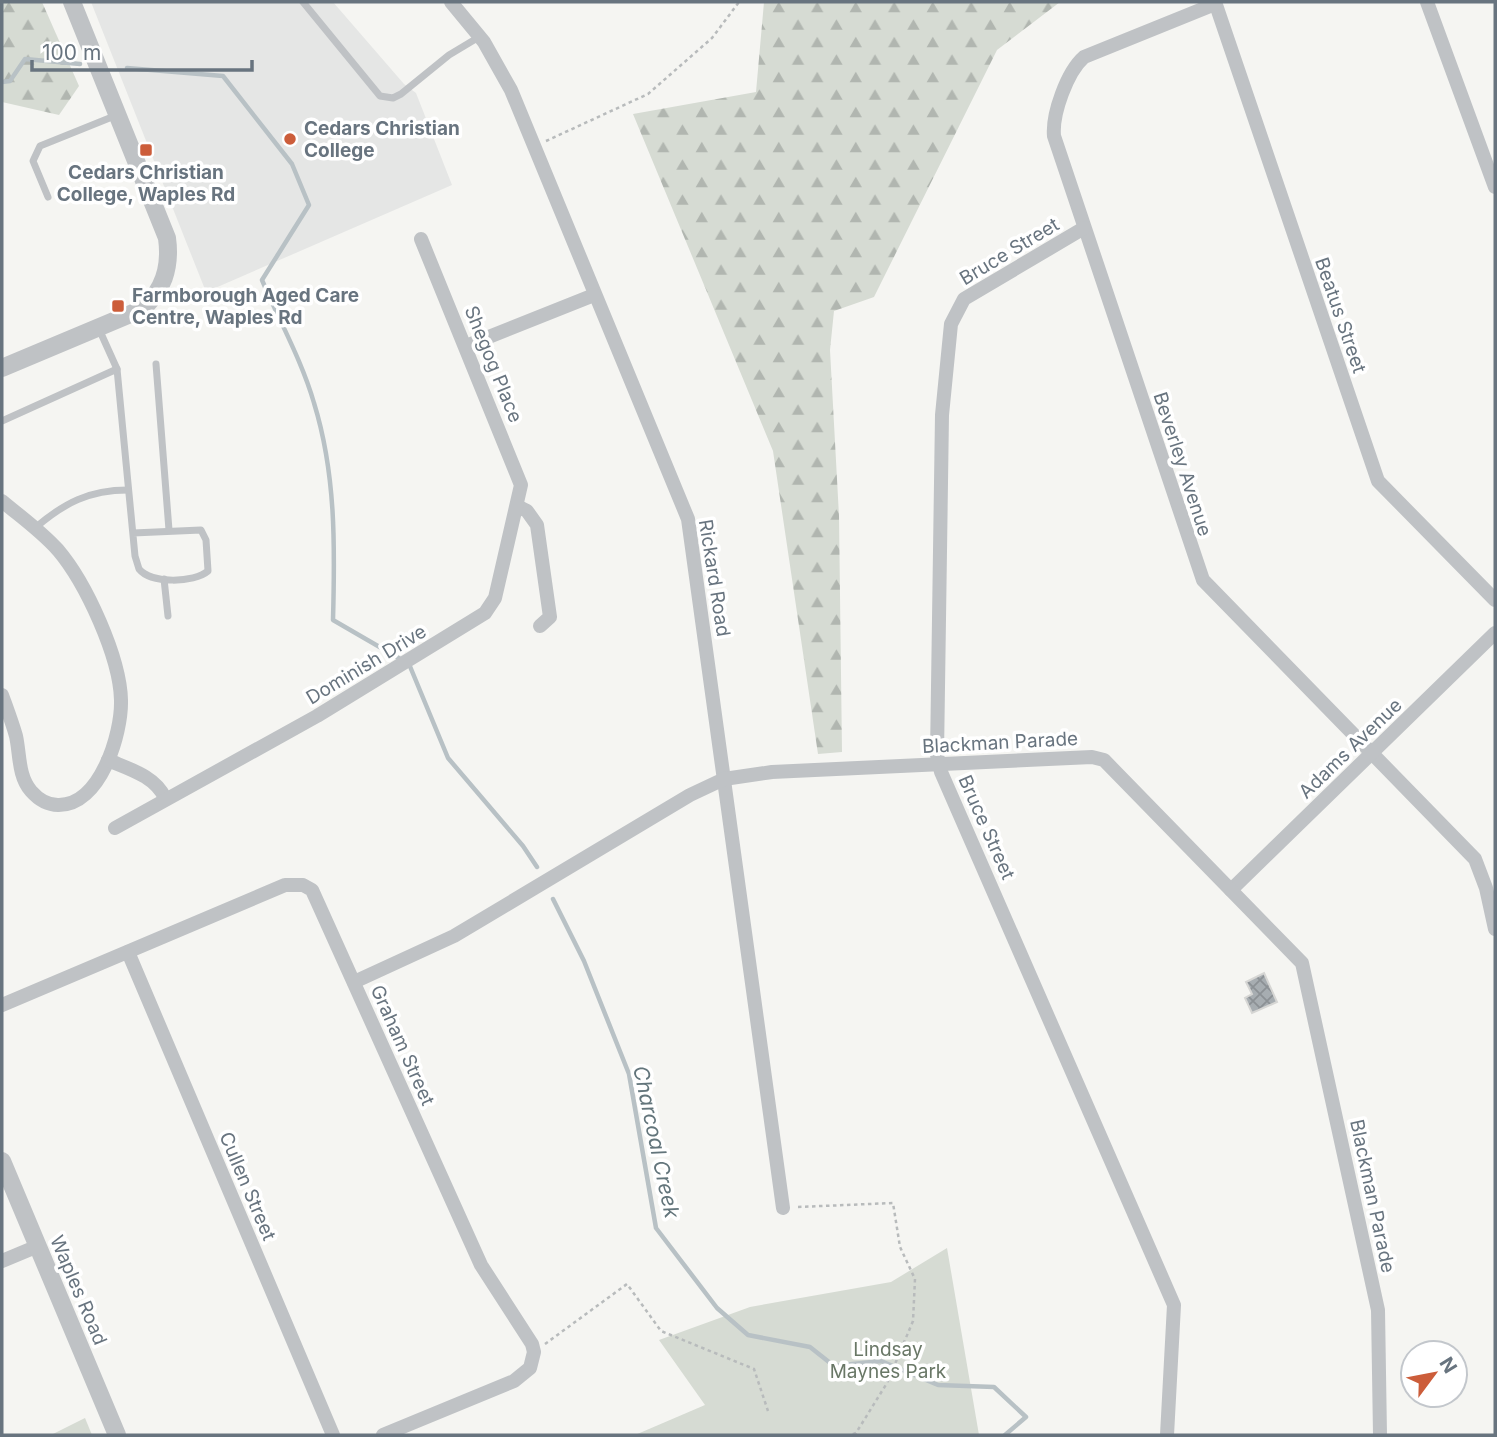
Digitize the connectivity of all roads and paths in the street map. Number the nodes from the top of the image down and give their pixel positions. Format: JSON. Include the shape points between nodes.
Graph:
{"nodes":[{"id":1,"x":72,"y":2,"type":"edge"},
{"id":2,"x":303,"y":2,"type":"edge"},
{"id":3,"x":451,"y":2,"type":"edge"},
{"id":4,"x":738,"y":2,"type":"edge"},
{"id":5,"x":1427,"y":2,"type":"edge"},
{"id":6,"x":1215,"y":3,"type":"edge"},
{"id":7,"x":480,"y":37,"type":"junction"},
{"id":8,"x":118,"y":115,"type":"junction"},
{"id":9,"x":533,"y":146,"type":"junction"},
{"id":10,"x":1495,"y":187,"type":"edge"},
{"id":11,"x":48,"y":197,"type":"dead end"},
{"id":12,"x":1084,"y":228,"type":"junction"},
{"id":13,"x":421,"y":239,"type":"dead end"},
{"id":14,"x":594,"y":295,"type":"junction"},
{"id":15,"x":99,"y":329,"type":"junction"},
{"id":16,"x":466,"y":346,"type":"junction"},
{"id":17,"x":156,"y":364,"type":"dead end"},
{"id":18,"x":2,"y":368,"type":"edge"},
{"id":19,"x":117,"y":369,"type":"junction"},
{"id":20,"x":2,"y":421,"type":"edge"},
{"id":21,"x":128,"y":490,"type":"junction"},
{"id":22,"x":2,"y":501,"type":"edge"},
{"id":23,"x":517,"y":506,"type":"junction"},
{"id":24,"x":35,"y":528,"type":"junction"},
{"id":25,"x":169,"y":530,"type":"junction"},
{"id":26,"x":133,"y":533,"type":"junction"},
{"id":27,"x":164,"y":579,"type":"junction"},
{"id":28,"x":1495,"y":600,"type":"edge"},
{"id":29,"x":169,"y":616,"type":"dead end"},
{"id":30,"x":540,"y":626,"type":"dead end"},
{"id":31,"x":1495,"y":633,"type":"edge"},
{"id":32,"x":2,"y":695,"type":"edge"},
{"id":33,"x":1372,"y":753,"type":"junction"},
{"id":34,"x":108,"y":760,"type":"junction"},
{"id":35,"x":939,"y":765,"type":"junction"},
{"id":36,"x":724,"y":779,"type":"junction"},
{"id":37,"x":165,"y":798,"type":"junction"},
{"id":38,"x":115,"y":828,"type":"dead end"},
{"id":39,"x":1231,"y":890,"type":"junction"},
{"id":40,"x":1495,"y":929,"type":"edge"},
{"id":41,"x":128,"y":952,"type":"junction"},
{"id":42,"x":354,"y":982,"type":"junction"},
{"id":43,"x":2,"y":1005,"type":"edge"},
{"id":44,"x":2,"y":1161,"type":"edge"},
{"id":45,"x":783,"y":1208,"type":"joint"},
{"id":46,"x":38,"y":1246,"type":"junction"},
{"id":47,"x":2,"y":1261,"type":"edge"},
{"id":48,"x":534,"y":1352,"type":"junction"},
{"id":49,"x":768,"y":1411,"type":"dead end"},
{"id":50,"x":117,"y":1435,"type":"edge"},
{"id":51,"x":333,"y":1435,"type":"edge"},
{"id":52,"x":383,"y":1435,"type":"edge"},
{"id":53,"x":850,"y":1435,"type":"edge"},
{"id":54,"x":1167,"y":1435,"type":"edge"},
{"id":55,"x":1380,"y":1435,"type":"edge"}],
"edges":[{"from":1,"to":8,"type":"street"},
{"from":2,"to":7,"type":"lane","via":[[386,98],[401,94],[449,55]]},
{"from":3,"to":7,"type":"street","name":"Rickard Road"},
{"from":4,"to":9,"type":"path","via":[[712,38],[648,94]]},
{"from":5,"to":10,"type":"street"},
{"from":6,"to":12,"type":"street","name":"Beverley Avenue","via":[[1076,64],[1053,123]]},
{"from":6,"to":28,"type":"street","name":"Beatus Street","via":[[1378,481]]},
{"from":7,"to":9,"type":"street","name":"Rickard Road","via":[[511,90]]},
{"from":8,"to":11,"type":"lane","via":[[40,146],[33,161]]},
{"from":8,"to":15,"type":"street","via":[[167,238],[169,262],[162,284],[148,304]]},
{"from":9,"to":14,"type":"street","name":"Rickard Road"},
{"from":12,"to":33,"type":"street","name":"Beverley Avenue","via":[[1203,580]]},
{"from":12,"to":35,"type":"street","name":"Bruce Street","via":[[964,299],[951,324],[942,415]]},
{"from":13,"to":16,"type":"street","name":"Shegog Place"},
{"from":14,"to":16,"type":"street"},
{"from":14,"to":36,"type":"street","name":"Rickard Road","via":[[688,519]]},
{"from":15,"to":18,"type":"street"},
{"from":15,"to":19,"type":"lane"},
{"from":16,"to":23,"type":"street","name":"Shegog Place","via":[[521,485]]},
{"from":17,"to":25,"type":"lane"},
{"from":19,"to":20,"type":"lane"},
{"from":19,"to":21,"type":"lane"},
{"from":21,"to":24,"type":"lane","via":[[89,493]]},
{"from":21,"to":26,"type":"lane"},
{"from":22,"to":24,"type":"street"},
{"from":23,"to":30,"type":"street","via":[[537,524],[550,617]]},
{"from":23,"to":37,"type":"street","name":"Dominish Drive","via":[[491,606],[317,716]]},
{"from":24,"to":34,"type":"street","via":[[60,552],[77,578],[115,664],[121,702]]},
{"from":25,"to":26,"type":"lane"},
{"from":25,"to":27,"type":"lane","via":[[204,532],[208,568],[199,576]]},
{"from":26,"to":27,"type":"lane","via":[[139,569],[149,578]]},
{"from":27,"to":29,"type":"lane"},
{"from":31,"to":33,"type":"street","name":"Adams Avenue"},
{"from":32,"to":34,"type":"street","via":[[22,772],[39,799],[57,806],[76,801],[96,782]]},
{"from":33,"to":39,"type":"street","name":"Adams Avenue"},
{"from":33,"to":40,"type":"street","name":"Beverley Avenue","via":[[1475,859]]},
{"from":34,"to":37,"type":"street","via":[[143,775]]},
{"from":35,"to":36,"type":"street","name":"Blackman Parade","via":[[755,773]]},
{"from":35,"to":39,"type":"street","name":"Blackman Parade","via":[[1104,760]]},
{"from":35,"to":54,"type":"street","name":"Bruce Street","via":[[1174,1305]]},
{"from":36,"to":42,"type":"street","name":"Blackman Parade","via":[[454,936]]},
{"from":36,"to":45,"type":"street","name":"Rickard Road"},
{"from":37,"to":38,"type":"street","name":"Dominish Drive"},
{"from":39,"to":55,"type":"street","name":"Blackman Parade","via":[[1294,951],[1310,986],[1378,1310]]},
{"from":41,"to":42,"type":"street","name":"Graham Street","via":[[294,883],[312,890]]},
{"from":41,"to":43,"type":"street","name":"Graham Street"},
{"from":41,"to":51,"type":"street","name":"Cullen Street"},
{"from":42,"to":48,"type":"street","name":"Graham Street","via":[[481,1265]]},
{"from":44,"to":46,"type":"street","name":"Waples Road"},
{"from":45,"to":53,"type":"path","via":[[893,1203],[900,1247],[915,1279],[913,1321],[887,1383],[856,1433]]},
{"from":46,"to":47,"type":"street"},
{"from":46,"to":50,"type":"street","name":"Waples Road"},
{"from":48,"to":49,"type":"path","via":[[626,1284],[661,1331],[754,1369]]},
{"from":48,"to":52,"type":"street","via":[[530,1368],[514,1381]]}]}
